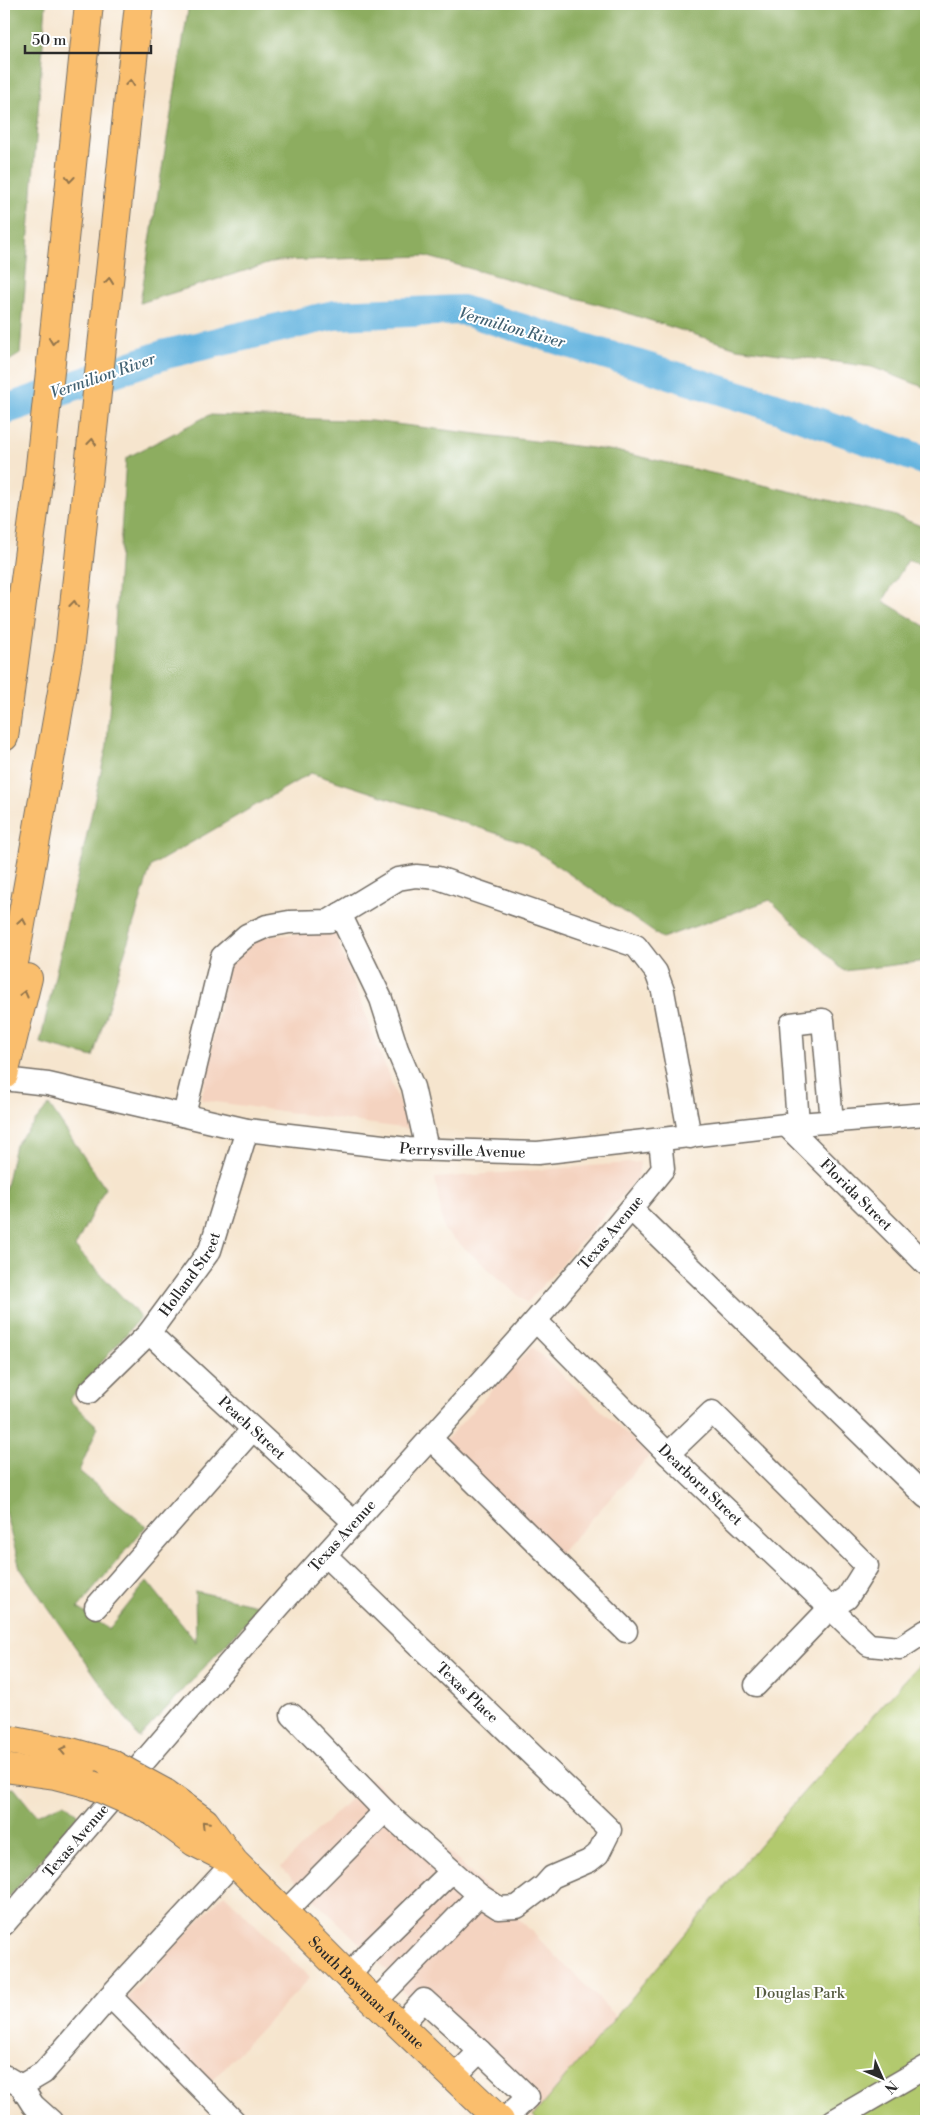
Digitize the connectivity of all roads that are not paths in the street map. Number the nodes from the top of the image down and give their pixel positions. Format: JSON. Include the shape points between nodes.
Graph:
{"nodes":[{"id":1,"x":89,"y":4,"type":"edge"},
{"id":2,"x":139,"y":4,"type":"edge"},
{"id":3,"x":39,"y":475,"type":"junction"},
{"id":4,"x":4,"y":625,"type":"edge"},
{"id":5,"x":69,"y":652,"type":"junction"},
{"id":6,"x":4,"y":737,"type":"edge"},
{"id":7,"x":340,"y":914,"type":"junction"},
{"id":8,"x":4,"y":1003,"type":"edge"},
{"id":9,"x":4,"y":1077,"type":"edge"},
{"id":10,"x":926,"y":1114,"type":"edge"},
{"id":11,"x":184,"y":1115,"type":"junction"},
{"id":12,"x":832,"y":1122,"type":"junction"},
{"id":13,"x":792,"y":1125,"type":"junction"},
{"id":14,"x":247,"y":1130,"type":"junction"},
{"id":15,"x":690,"y":1137,"type":"junction"},
{"id":16,"x":660,"y":1140,"type":"junction"},
{"id":17,"x":427,"y":1149,"type":"junction"},
{"id":18,"x":631,"y":1209,"type":"junction"},
{"id":19,"x":926,"y":1264,"type":"edge"},
{"id":20,"x":536,"y":1321,"type":"junction"},
{"id":21,"x":150,"y":1333,"type":"junction"},
{"id":22,"x":89,"y":1392,"type":"dead end"},
{"id":23,"x":253,"y":1429,"type":"junction"},
{"id":24,"x":430,"y":1438,"type":"junction"},
{"id":25,"x":668,"y":1454,"type":"junction"},
{"id":26,"x":926,"y":1497,"type":"edge"},
{"id":27,"x":355,"y":1523,"type":"junction"},
{"id":28,"x":325,"y":1555,"type":"junction"},
{"id":29,"x":96,"y":1607,"type":"dead end"},
{"id":30,"x":829,"y":1609,"type":"junction"},
{"id":31,"x":626,"y":1631,"type":"dead end"},
{"id":32,"x":926,"y":1631,"type":"edge"},
{"id":33,"x":756,"y":1685,"type":"dead end"},
{"id":34,"x":292,"y":1715,"type":"dead end"},
{"id":35,"x":4,"y":1739,"type":"edge"},
{"id":36,"x":4,"y":1768,"type":"edge"},
{"id":37,"x":158,"y":1802,"type":"junction"},
{"id":38,"x":385,"y":1811,"type":"junction"},
{"id":39,"x":234,"y":1862,"type":"junction"},
{"id":40,"x":452,"y":1871,"type":"junction"},
{"id":41,"x":479,"y":1895,"type":"junction"},
{"id":42,"x":284,"y":1913,"type":"junction"},
{"id":43,"x":4,"y":1924,"type":"edge"},
{"id":44,"x":349,"y":1977,"type":"junction"},
{"id":45,"x":110,"y":1996,"type":"junction"},
{"id":46,"x":375,"y":2002,"type":"junction"},
{"id":47,"x":400,"y":2026,"type":"junction"},
{"id":48,"x":480,"y":2051,"type":"junction"},
{"id":49,"x":926,"y":2067,"type":"edge"},
{"id":50,"x":454,"y":2077,"type":"junction"},
{"id":51,"x":12,"y":2081,"type":"edge"},
{"id":52,"x":51,"y":2121,"type":"edge"},
{"id":53,"x":234,"y":2121,"type":"edge"},
{"id":54,"x":502,"y":2121,"type":"edge"},
{"id":55,"x":833,"y":2121,"type":"edge"}],
"edges":[{"from":1,"to":3,"type":"main road","one_way":true},
{"from":5,"to":2,"type":"main road","one_way":true},
{"from":3,"to":4,"type":"main road"},
{"from":3,"to":6,"type":"main road"},
{"from":8,"to":5,"type":"main road","one_way":true,"via":[[15,958]]},
{"from":9,"to":5,"type":"main road","one_way":true,"via":[[32,965],[49,875],[70,718]]},
{"from":7,"to":11,"type":"street","via":[[329,921],[267,926],[246,934],[222,958]]},
{"from":7,"to":15,"type":"street","via":[[398,879],[416,876],[438,878],[636,946],[656,972],[663,991]]},
{"from":7,"to":17,"type":"street","via":[[381,999],[413,1087]]},
{"from":9,"to":11,"type":"street","name":"Perrysville Avenue"},
{"from":10,"to":12,"type":"street","name":"Perrysville Avenue"},
{"from":11,"to":14,"type":"street","name":"Perrysville Avenue"},
{"from":12,"to":13,"type":"street","name":"Perrysville Avenue"},
{"from":12,"to":13,"type":"street","via":[[823,1020],[791,1024]]},
{"from":13,"to":15,"type":"street","name":"Perrysville Avenue"},
{"from":13,"to":19,"type":"street","name":"Florida Street"},
{"from":14,"to":17,"type":"street","name":"Perrysville Avenue"},
{"from":14,"to":21,"type":"street","name":"Holland Street","via":[[210,1250]]},
{"from":15,"to":16,"type":"street","name":"Perrysville Avenue"},
{"from":16,"to":17,"type":"street","name":"Perrysville Avenue","via":[[538,1153]]},
{"from":16,"to":18,"type":"street","name":"Texas Avenue","via":[[663,1169]]},
{"from":18,"to":20,"type":"street","name":"Texas Avenue"},
{"from":18,"to":26,"type":"street"},
{"from":20,"to":24,"type":"street","name":"Texas Avenue"},
{"from":20,"to":25,"type":"street","name":"Dearborn Street"},
{"from":21,"to":22,"type":"street","name":"Holland Street"},
{"from":21,"to":23,"type":"street","name":"Peach Street"},
{"from":23,"to":27,"type":"street","name":"Peach Street"},
{"from":23,"to":29,"type":"street"},
{"from":24,"to":27,"type":"street","name":"Texas Avenue"},
{"from":24,"to":31,"type":"street"},
{"from":25,"to":30,"type":"street","name":"Dearborn Street"},
{"from":25,"to":30,"type":"street","via":[[712,1412],[867,1566],[847,1598]]},
{"from":27,"to":28,"type":"street","name":"Texas Avenue"},
{"from":28,"to":41,"type":"street","name":"Texas Place","via":[[610,1830],[598,1854],[552,1877],[517,1907],[499,1908]]},
{"from":28,"to":43,"type":"street","name":"Texas Avenue"},
{"from":30,"to":32,"type":"street","name":"Dearborn Street","via":[[869,1645],[900,1648]]},
{"from":30,"to":33,"type":"street"},
{"from":34,"to":38,"type":"street"},
{"from":37,"to":35,"type":"main road","name":"South Bowman Avenue","one_way":true,"bridge":true,"via":[[110,1763]]},
{"from":36,"to":37,"type":"main road","name":"South Bowman Avenue","bridge":true,"via":[[55,1775]]},
{"from":37,"to":39,"type":"main road","name":"South Bowman Avenue","via":[[205,1822]]},
{"from":38,"to":40,"type":"street"},
{"from":38,"to":42,"type":"street"},
{"from":39,"to":42,"type":"main road","name":"South Bowman Avenue"},
{"from":39,"to":45,"type":"street"},
{"from":40,"to":41,"type":"street"},
{"from":40,"to":44,"type":"street","via":[[367,1954]]},
{"from":41,"to":46,"type":"street"},
{"from":42,"to":44,"type":"main road","name":"South Bowman Avenue"},
{"from":44,"to":46,"type":"main road","name":"South Bowman Avenue"},
{"from":45,"to":51,"type":"street","via":[[43,2073]]},
{"from":45,"to":53,"type":"street"},
{"from":46,"to":47,"type":"main road","name":"South Bowman Avenue"},
{"from":47,"to":48,"type":"street","via":[[424,2000]]},
{"from":47,"to":50,"type":"main road","name":"South Bowman Avenue"},
{"from":48,"to":50,"type":"street"},
{"from":48,"to":54,"type":"street","via":[[528,2097]]},
{"from":49,"to":55,"type":"street"},
{"from":50,"to":54,"type":"main road","name":"South Bowman Avenue"},
{"from":51,"to":52,"type":"street"}]}
